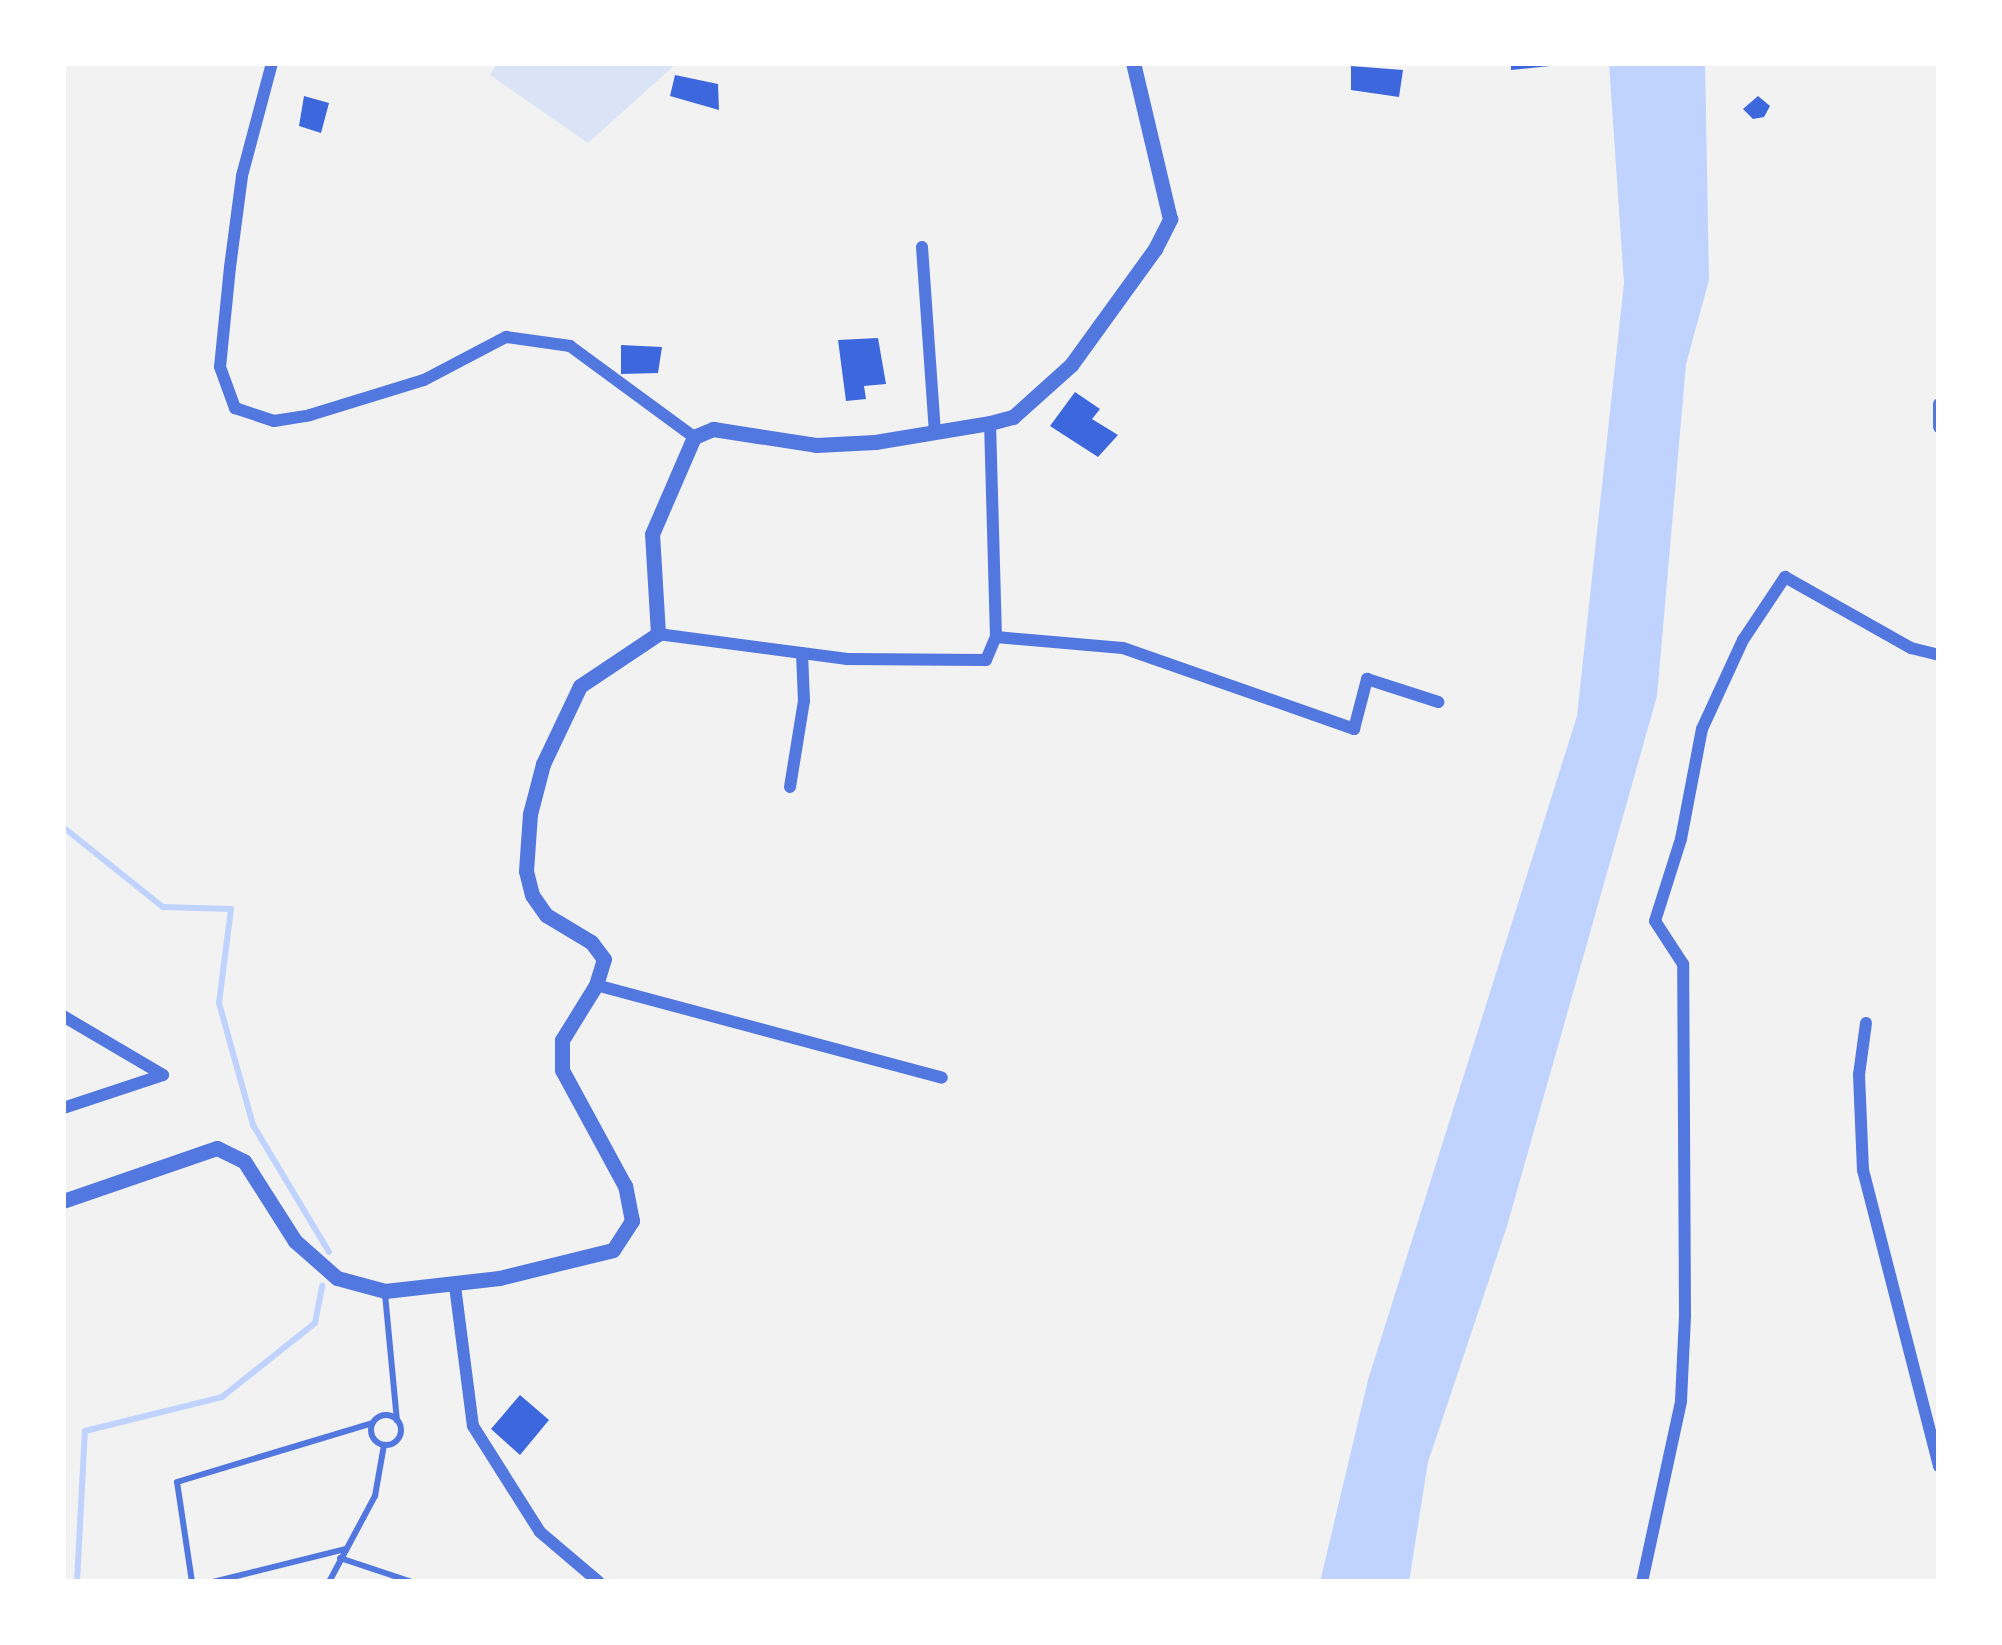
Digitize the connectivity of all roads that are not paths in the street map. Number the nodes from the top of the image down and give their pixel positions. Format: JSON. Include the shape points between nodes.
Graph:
{"nodes":[{"id":1,"x":272,"y":63,"type":"edge"},
{"id":2,"x":1132,"y":63,"type":"edge"},
{"id":3,"x":922,"y":247,"type":"dead end"},
{"id":4,"x":1939,"y":404,"type":"edge"},
{"id":5,"x":990,"y":423,"type":"junction"},
{"id":6,"x":1939,"y":427,"type":"edge"},
{"id":7,"x":935,"y":432,"type":"junction"},
{"id":8,"x":694,"y":437,"type":"junction"},
{"id":9,"x":658,"y":634,"type":"junction"},
{"id":10,"x":996,"y":637,"type":"junction"},
{"id":11,"x":802,"y":653,"type":"junction"},
{"id":12,"x":1939,"y":656,"type":"edge"},
{"id":13,"x":1438,"y":702,"type":"dead end"},
{"id":14,"x":790,"y":787,"type":"dead end"},
{"id":15,"x":596,"y":986,"type":"junction"},
{"id":16,"x":63,"y":1016,"type":"edge"},
{"id":17,"x":1866,"y":1023,"type":"dead end"},
{"id":18,"x":942,"y":1078,"type":"dead end"},
{"id":19,"x":63,"y":1108,"type":"edge"},
{"id":20,"x":63,"y":1201,"type":"edge"},
{"id":21,"x":455,"y":1286,"type":"junction"},
{"id":22,"x":385,"y":1291,"type":"junction"},
{"id":23,"x":397,"y":1420,"type":"junction"},
{"id":24,"x":372,"y":1423,"type":"junction"},
{"id":25,"x":384,"y":1445,"type":"junction"},
{"id":26,"x":1939,"y":1466,"type":"edge"},
{"id":27,"x":345,"y":1549,"type":"junction"},
{"id":28,"x":340,"y":1558,"type":"junction"},
{"id":29,"x":193,"y":1582,"type":"edge"},
{"id":30,"x":213,"y":1582,"type":"edge"},
{"id":31,"x":329,"y":1582,"type":"edge"},
{"id":32,"x":412,"y":1582,"type":"edge"},
{"id":33,"x":599,"y":1582,"type":"edge"},
{"id":34,"x":1642,"y":1582,"type":"edge"}],
"edges":[{"from":1,"to":8,"type":"street","via":[[242,176],[230,267],[220,367],[235,408],[274,421],[310,415],[424,380],[506,337],[570,346]]},
{"from":2,"to":5,"type":"street","via":[[1170,219],[1071,364],[1013,417]]},
{"from":3,"to":7,"type":"street"},
{"from":4,"to":6,"type":"street"},
{"from":5,"to":7,"type":"street"},
{"from":5,"to":10,"type":"street"},
{"from":7,"to":8,"type":"street","via":[[816,445],[713,429]]},
{"from":8,"to":9,"type":"street","via":[[652,534]]},
{"from":9,"to":11,"type":"street"},
{"from":9,"to":15,"type":"street","via":[[580,686],[543,764],[530,814],[532,895],[604,959]]},
{"from":10,"to":11,"type":"street","via":[[986,660]]},
{"from":10,"to":13,"type":"street","via":[[1123,648],[1354,729],[1367,679]]},
{"from":11,"to":14,"type":"street"},
{"from":12,"to":34,"type":"street","via":[[1785,577],[1743,640],[1702,729],[1655,921],[1683,964],[1685,1316],[1681,1401]]},
{"from":15,"to":18,"type":"street"},
{"from":15,"to":21,"type":"street","via":[[562,1040],[562,1070],[625,1186],[632,1221],[613,1250]]},
{"from":16,"to":19,"type":"street","via":[[164,1075]]},
{"from":17,"to":26,"type":"street","via":[[1863,1170]]},
{"from":20,"to":22,"type":"street","via":[[217,1148],[244,1161],[295,1241],[337,1278]]},
{"from":21,"to":22,"type":"street"},
{"from":21,"to":33,"type":"street","via":[[473,1426],[540,1532]]},
{"from":22,"to":23,"type":"lane"},
{"from":23,"to":24,"type":"lane","via":[[383,1414]]},
{"from":23,"to":25,"type":"lane","via":[[400,1435]]},
{"from":24,"to":25,"type":"lane","via":[[372,1437]]},
{"from":24,"to":29,"type":"lane","via":[[177,1482]]},
{"from":25,"to":27,"type":"lane","via":[[375,1496]]},
{"from":27,"to":28,"type":"lane"},
{"from":27,"to":30,"type":"lane"},
{"from":28,"to":31,"type":"lane"},
{"from":28,"to":32,"type":"lane"}]}
